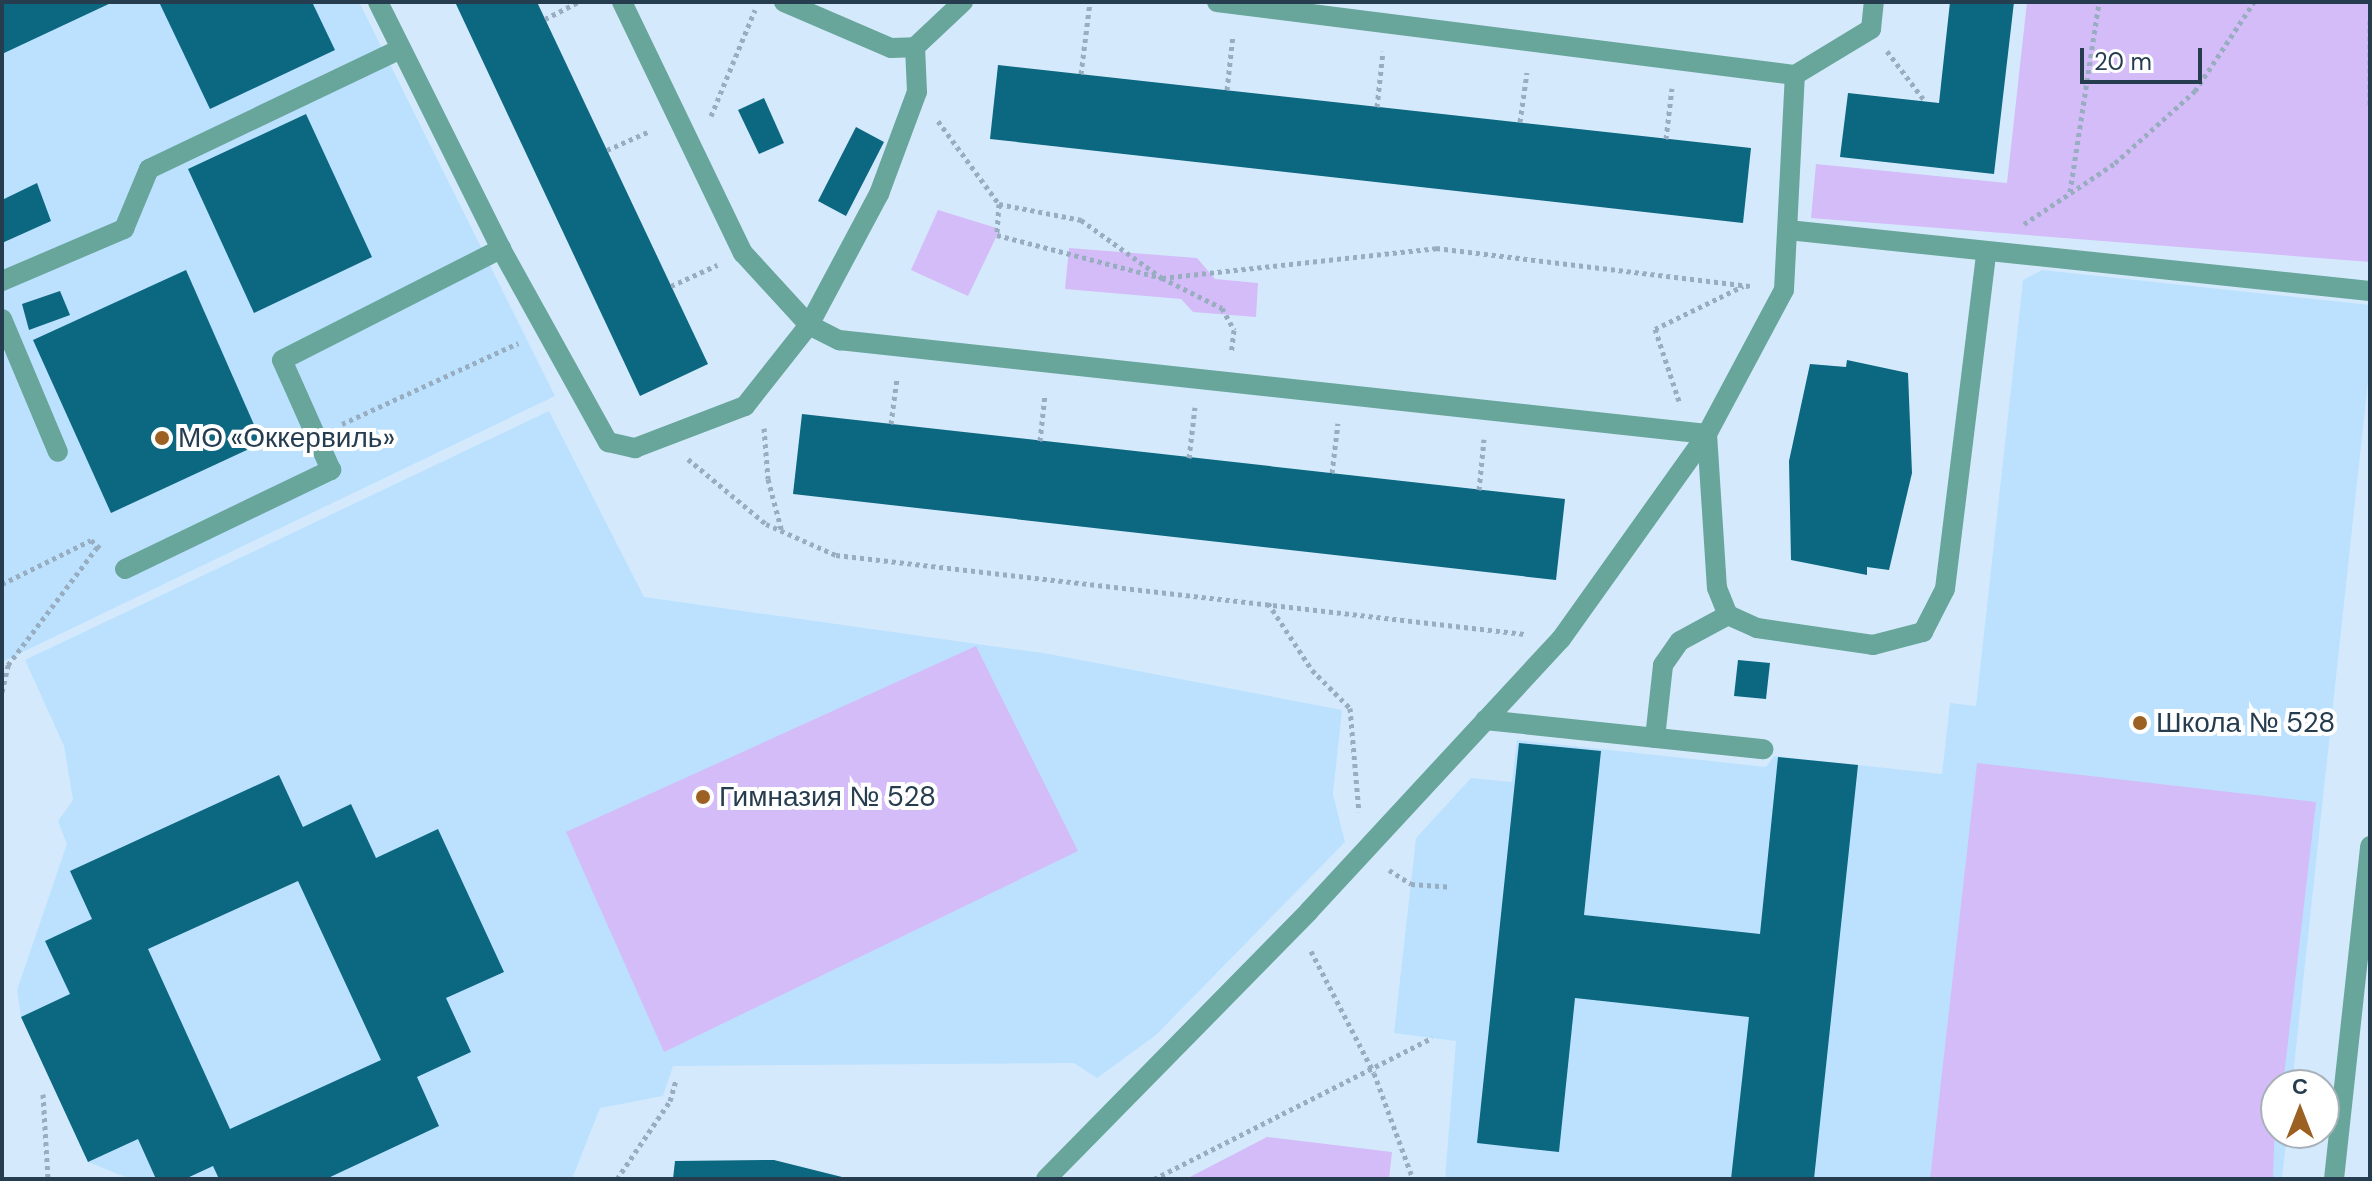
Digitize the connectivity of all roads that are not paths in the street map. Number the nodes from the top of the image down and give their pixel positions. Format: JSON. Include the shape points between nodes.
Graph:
{"nodes":[{"id":1,"x":378,"y":2,"type":"edge"},
{"id":2,"x":622,"y":2,"type":"edge"},
{"id":3,"x":784,"y":2,"type":"edge"},
{"id":4,"x":963,"y":2,"type":"edge"},
{"id":5,"x":1874,"y":2,"type":"edge"},
{"id":6,"x":1227,"y":3,"type":"edge"},
{"id":7,"x":915,"y":47,"type":"junction"},
{"id":8,"x":401,"y":49,"type":"junction"},
{"id":9,"x":1795,"y":75,"type":"junction"},
{"id":10,"x":1788,"y":230,"type":"junction"},
{"id":11,"x":501,"y":249,"type":"junction"},
{"id":12,"x":1986,"y":255,"type":"junction"},
{"id":13,"x":2,"y":281,"type":"edge"},
{"id":14,"x":2370,"y":291,"type":"edge"},
{"id":15,"x":2,"y":319,"type":"edge"},
{"id":16,"x":809,"y":325,"type":"junction"},
{"id":17,"x":1698,"y":433,"type":"junction"},
{"id":18,"x":58,"y":452,"type":"dead end"},
{"id":19,"x":125,"y":569,"type":"road end"},
{"id":20,"x":1728,"y":615,"type":"junction"},
{"id":21,"x":1485,"y":720,"type":"junction"},
{"id":22,"x":1655,"y":738,"type":"junction"},
{"id":23,"x":1763,"y":749,"type":"dead end"},
{"id":24,"x":2370,"y":846,"type":"edge"},
{"id":25,"x":1046,"y":1179,"type":"edge"},
{"id":26,"x":2334,"y":1179,"type":"edge"}],
"edges":[{"from":1,"to":8,"type":"street"},
{"from":2,"to":16,"type":"street","via":[[743,253]]},
{"from":3,"to":7,"type":"street","via":[[865,41]]},
{"from":4,"to":7,"type":"street"},
{"from":5,"to":9,"type":"street","via":[[1871,29]]},
{"from":6,"to":9,"type":"street"},
{"from":7,"to":16,"type":"street","via":[[917,92],[879,194]]},
{"from":8,"to":11,"type":"street"},
{"from":8,"to":13,"type":"street","via":[[149,169],[124,229]]},
{"from":9,"to":10,"type":"street"},
{"from":10,"to":12,"type":"street"},
{"from":10,"to":17,"type":"street","via":[[1784,290]]},
{"from":11,"to":16,"type":"street","via":[[608,442],[635,448],[720,419],[762,388]]},
{"from":11,"to":19,"type":"street","via":[[282,360],[331,470]]},
{"from":12,"to":14,"type":"street"},
{"from":12,"to":20,"type":"street","via":[[1945,589],[1923,632],[1873,645],[1757,628]]},
{"from":15,"to":18,"type":"street"},
{"from":16,"to":17,"type":"street","via":[[839,340]]},
{"from":17,"to":20,"type":"street","via":[[1717,588]]},
{"from":17,"to":21,"type":"street","via":[[1561,639]]},
{"from":20,"to":22,"type":"street","via":[[1680,641],[1663,665]]},
{"from":21,"to":22,"type":"street"},
{"from":21,"to":25,"type":"street","via":[[1309,911]]},
{"from":22,"to":23,"type":"street"},
{"from":24,"to":26,"type":"street"}]}
